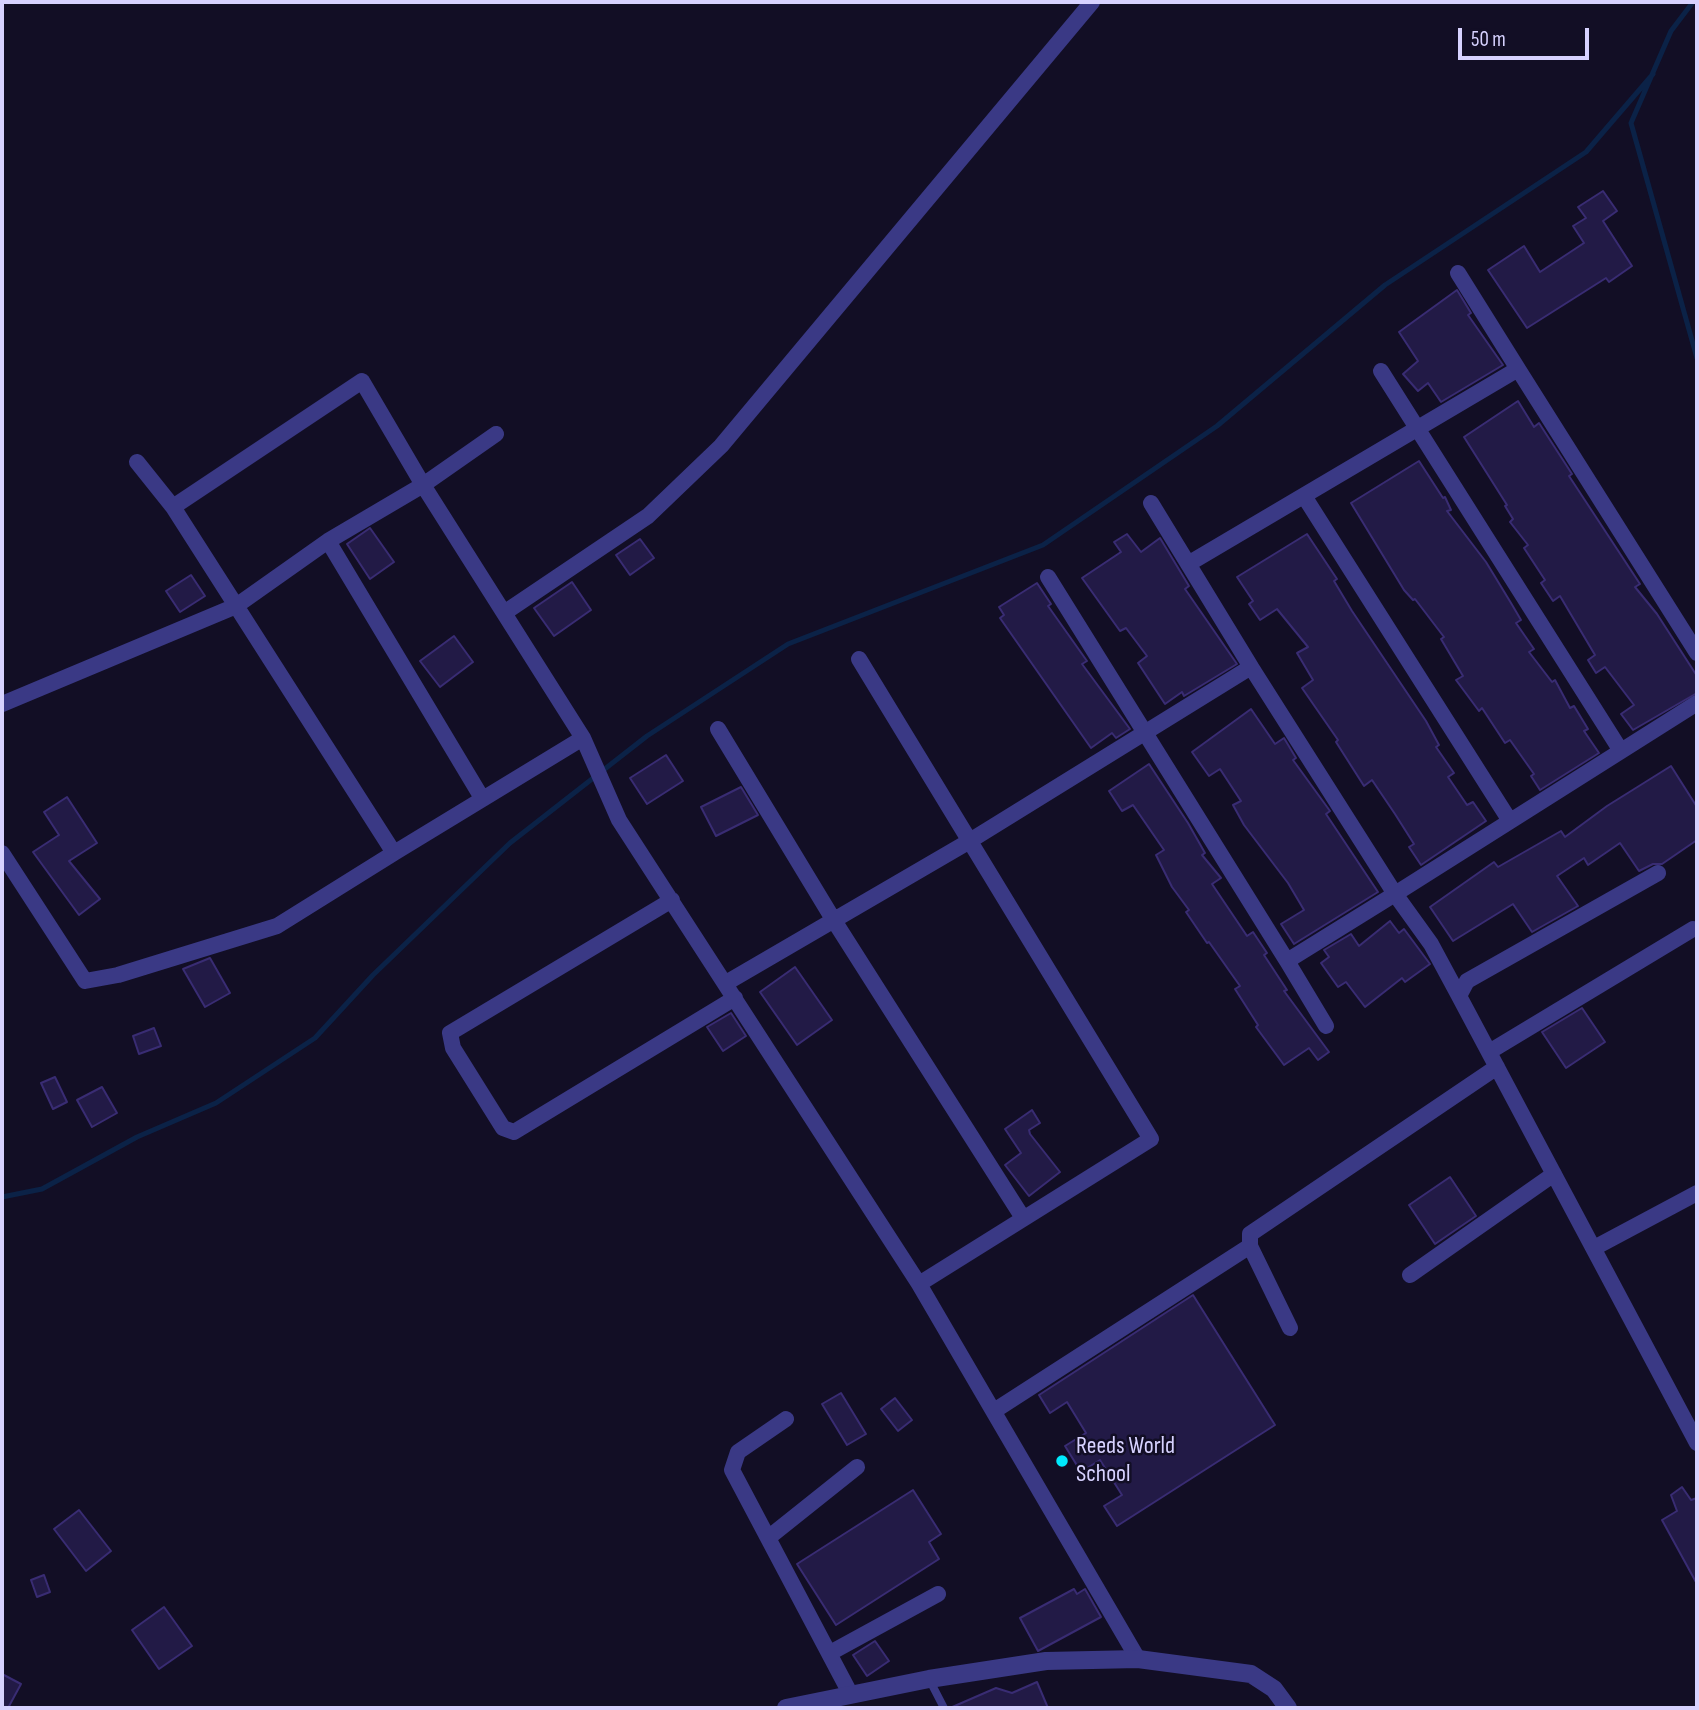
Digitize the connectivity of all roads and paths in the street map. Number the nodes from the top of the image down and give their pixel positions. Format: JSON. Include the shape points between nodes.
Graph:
{"nodes":[{"id":1,"x":1092,"y":2,"type":"edge"},
{"id":2,"x":1458,"y":273,"type":"dead end"},
{"id":3,"x":1518,"y":369,"type":"junction"},
{"id":4,"x":1381,"y":371,"type":"dead end"},
{"id":5,"x":1417,"y":429,"type":"junction"},
{"id":6,"x":496,"y":434,"type":"dead end"},
{"id":7,"x":138,"y":462,"type":"dead end"},
{"id":8,"x":423,"y":485,"type":"junction"},
{"id":9,"x":1304,"y":496,"type":"junction"},
{"id":10,"x":1151,"y":503,"type":"dead end"},
{"id":11,"x":173,"y":507,"type":"junction"},
{"id":12,"x":328,"y":541,"type":"junction"},
{"id":13,"x":1188,"y":564,"type":"junction"},
{"id":14,"x":1048,"y":577,"type":"dead end"},
{"id":15,"x":236,"y":606,"type":"junction"},
{"id":16,"x":504,"y":613,"type":"junction"},
{"id":17,"x":1697,"y":653,"type":"edge"},
{"id":18,"x":859,"y":659,"type":"dead end"},
{"id":19,"x":1251,"y":667,"type":"junction"},
{"id":20,"x":1697,"y":703,"type":"edge"},
{"id":21,"x":2,"y":704,"type":"edge"},
{"id":22,"x":718,"y":729,"type":"dead end"},
{"id":23,"x":1144,"y":731,"type":"junction"},
{"id":24,"x":583,"y":737,"type":"junction"},
{"id":25,"x":1621,"y":751,"type":"junction"},
{"id":26,"x":482,"y":798,"type":"junction"},
{"id":27,"x":1510,"y":821,"type":"junction"},
{"id":28,"x":968,"y":842,"type":"junction"},
{"id":29,"x":2,"y":853,"type":"edge"},
{"id":30,"x":394,"y":853,"type":"junction"},
{"id":31,"x":1658,"y":873,"type":"dead end"},
{"id":32,"x":1395,"y":894,"type":"junction"},
{"id":33,"x":672,"y":900,"type":"junction"},
{"id":34,"x":833,"y":919,"type":"junction"},
{"id":35,"x":1693,"y":929,"type":"dead end"},
{"id":36,"x":1287,"y":961,"type":"junction"},
{"id":37,"x":726,"y":983,"type":"junction"},
{"id":38,"x":1459,"y":996,"type":"junction"},
{"id":39,"x":735,"y":998,"type":"junction"},
{"id":40,"x":1326,"y":1026,"type":"dead end"},
{"id":41,"x":1493,"y":1060,"type":"junction"},
{"id":42,"x":1554,"y":1174,"type":"junction"},
{"id":43,"x":1697,"y":1193,"type":"edge"},
{"id":44,"x":1023,"y":1218,"type":"junction"},
{"id":45,"x":1250,"y":1246,"type":"junction"},
{"id":46,"x":1594,"y":1248,"type":"junction"},
{"id":47,"x":1410,"y":1275,"type":"dead end"},
{"id":48,"x":919,"y":1284,"type":"junction"},
{"id":49,"x":1290,"y":1328,"type":"dead end"},
{"id":50,"x":994,"y":1410,"type":"junction"},
{"id":51,"x":786,"y":1419,"type":"dead end"},
{"id":52,"x":1697,"y":1443,"type":"edge"},
{"id":53,"x":857,"y":1467,"type":"dead end"},
{"id":54,"x":768,"y":1538,"type":"junction"},
{"id":55,"x":938,"y":1594,"type":"dead end"},
{"id":56,"x":830,"y":1653,"type":"junction"},
{"id":57,"x":1138,"y":1659,"type":"junction"},
{"id":58,"x":929,"y":1679,"type":"junction"},
{"id":59,"x":851,"y":1695,"type":"junction"},
{"id":60,"x":786,"y":1708,"type":"edge"},
{"id":61,"x":944,"y":1708,"type":"edge"},
{"id":62,"x":1288,"y":1708,"type":"edge"}],
"edges":[{"from":1,"to":16,"type":"street","via":[[720,446],[648,516]]},
{"from":2,"to":3,"type":"street"},
{"from":3,"to":5,"type":"street"},
{"from":3,"to":17,"type":"street"},
{"from":4,"to":5,"type":"street"},
{"from":5,"to":9,"type":"street"},
{"from":5,"to":25,"type":"street"},
{"from":6,"to":8,"type":"street"},
{"from":7,"to":11,"type":"street"},
{"from":8,"to":11,"type":"street","via":[[362,381]]},
{"from":8,"to":12,"type":"street"},
{"from":8,"to":16,"type":"street"},
{"from":9,"to":13,"type":"street"},
{"from":9,"to":27,"type":"street"},
{"from":10,"to":13,"type":"street"},
{"from":11,"to":15,"type":"street"},
{"from":12,"to":15,"type":"street"},
{"from":12,"to":26,"type":"street"},
{"from":13,"to":19,"type":"street"},
{"from":14,"to":23,"type":"street"},
{"from":15,"to":21,"type":"street"},
{"from":15,"to":30,"type":"street"},
{"from":16,"to":24,"type":"street"},
{"from":18,"to":28,"type":"street"},
{"from":19,"to":23,"type":"street"},
{"from":19,"to":32,"type":"street"},
{"from":20,"to":25,"type":"street"},
{"from":22,"to":34,"type":"street"},
{"from":23,"to":28,"type":"street"},
{"from":23,"to":36,"type":"street"},
{"from":24,"to":26,"type":"street"},
{"from":24,"to":33,"type":"street","via":[[620,820]]},
{"from":25,"to":27,"type":"street"},
{"from":26,"to":30,"type":"street"},
{"from":27,"to":32,"type":"street"},
{"from":28,"to":34,"type":"street"},
{"from":28,"to":44,"type":"street","via":[[1151,1139]]},
{"from":29,"to":30,"type":"street","via":[[85,981],[276,926]]},
{"from":31,"to":38,"type":"street","via":[[1467,981]]},
{"from":32,"to":36,"type":"street"},
{"from":32,"to":38,"type":"street","via":[[1432,944]]},
{"from":33,"to":37,"type":"street"},
{"from":33,"to":39,"type":"street","via":[[450,1033],[453,1048],[503,1128],[514,1132]]},
{"from":34,"to":37,"type":"street"},
{"from":34,"to":44,"type":"street"},
{"from":35,"to":41,"type":"street"},
{"from":36,"to":40,"type":"street"},
{"from":37,"to":39,"type":"street"},
{"from":38,"to":41,"type":"street"},
{"from":39,"to":48,"type":"street"},
{"from":41,"to":42,"type":"street"},
{"from":41,"to":45,"type":"street","via":[[1259,1226],[1250,1234]]},
{"from":42,"to":46,"type":"street"},
{"from":42,"to":47,"type":"street"},
{"from":43,"to":46,"type":"street"},
{"from":44,"to":48,"type":"street"},
{"from":45,"to":49,"type":"street"},
{"from":45,"to":50,"type":"street"},
{"from":46,"to":52,"type":"street"},
{"from":48,"to":50,"type":"street"},
{"from":50,"to":57,"type":"street"},
{"from":51,"to":54,"type":"street","via":[[738,1452],[733,1462],[732,1470]]},
{"from":53,"to":54,"type":"street"},
{"from":54,"to":56,"type":"street"},
{"from":55,"to":56,"type":"street"},
{"from":56,"to":59,"type":"street"},
{"from":57,"to":58,"type":"street","via":[[1046,1661]]},
{"from":57,"to":62,"type":"street","via":[[1251,1674],[1274,1689]]},
{"from":58,"to":59,"type":"street"},
{"from":58,"to":61,"type":"lane"},
{"from":59,"to":60,"type":"street"}]}
